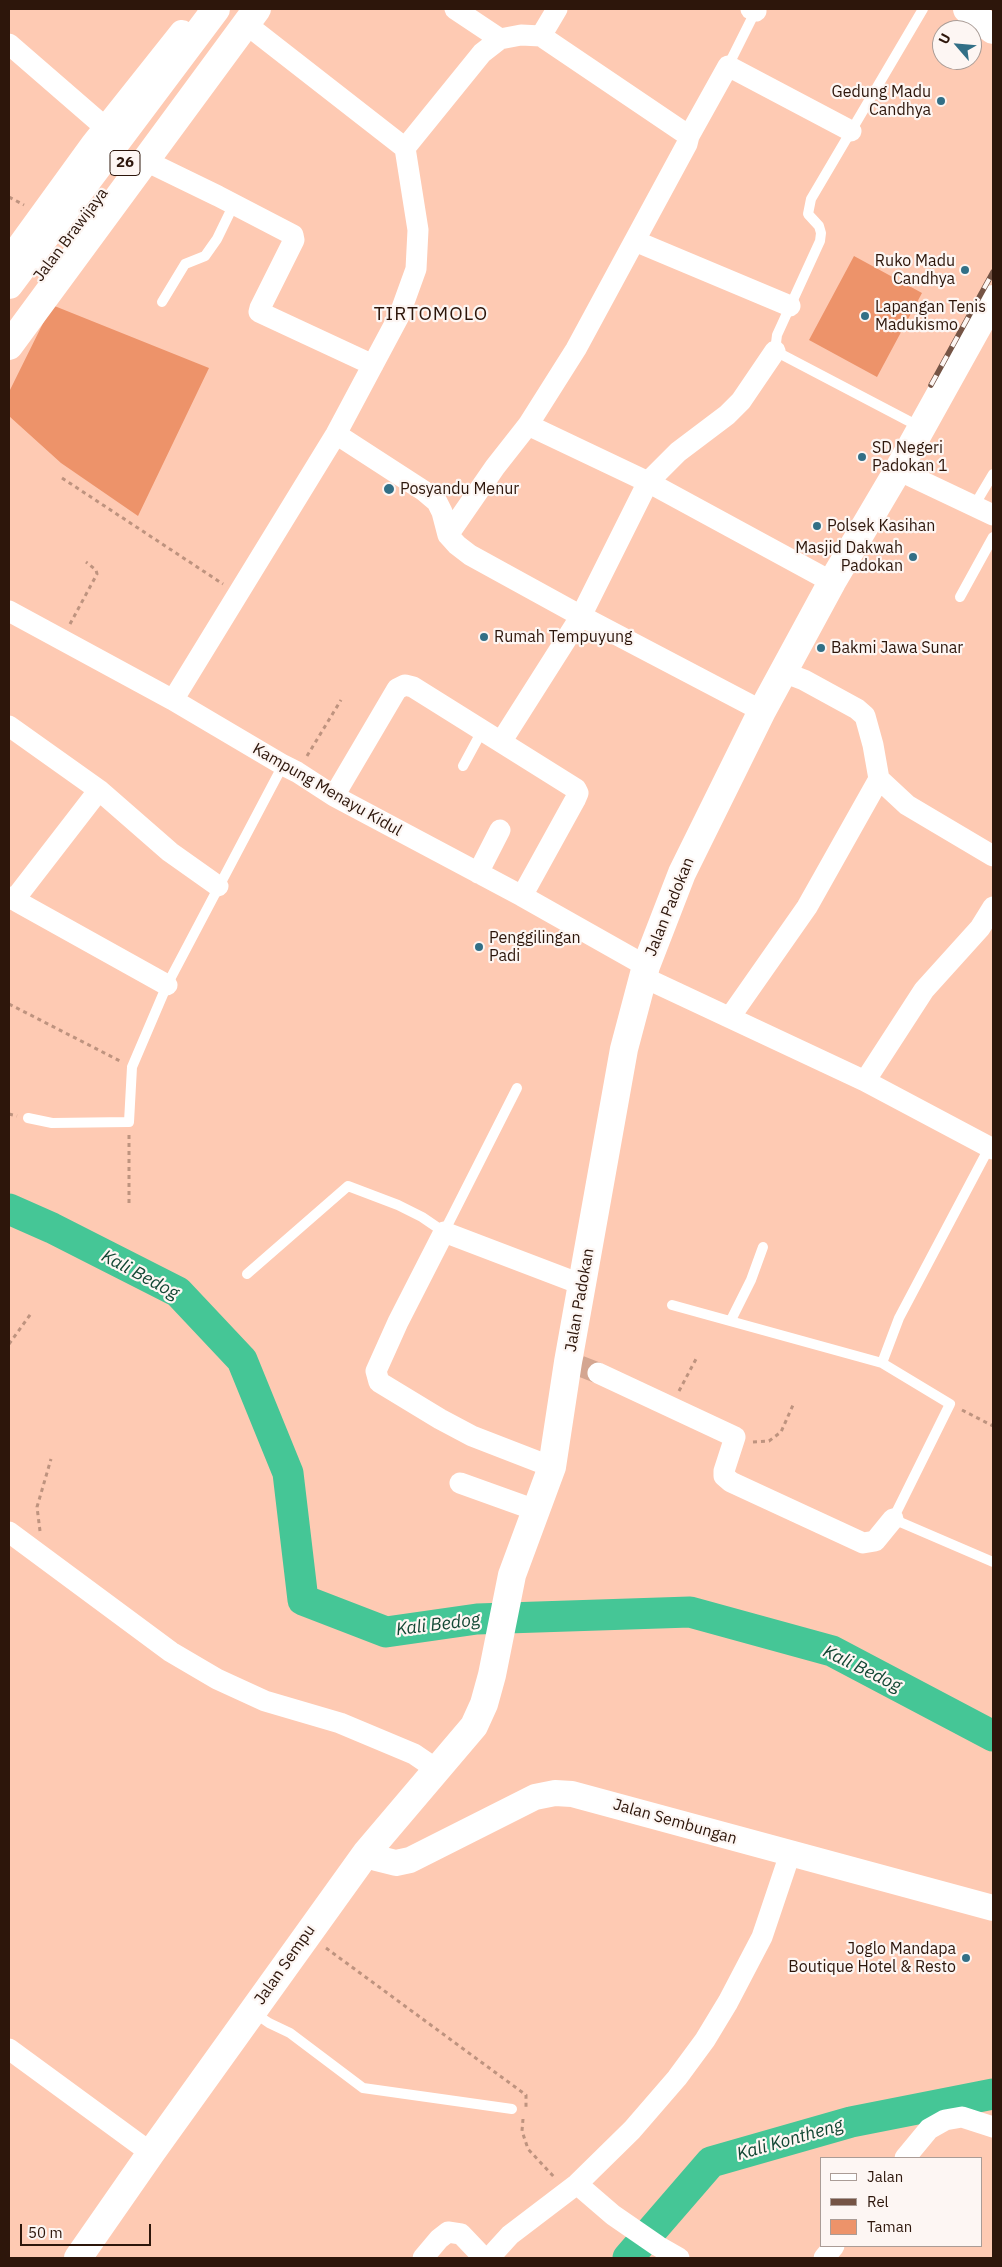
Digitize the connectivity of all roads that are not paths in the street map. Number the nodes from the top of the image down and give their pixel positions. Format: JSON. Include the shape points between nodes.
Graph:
{"nodes":[{"id":1,"x":200,"y":9,"type":"edge"},
{"id":2,"x":216,"y":9,"type":"edge"},
{"id":3,"x":455,"y":9,"type":"edge"},
{"id":4,"x":557,"y":9,"type":"edge"},
{"id":5,"x":924,"y":9,"type":"edge"},
{"id":6,"x":967,"y":9,"type":"edge"},
{"id":7,"x":755,"y":10,"type":"edge"},
{"id":8,"x":248,"y":14,"type":"edge"},
{"id":9,"x":993,"y":30,"type":"edge"},
{"id":10,"x":541,"y":36,"type":"junction"},
{"id":11,"x":500,"y":39,"type":"junction"},
{"id":12,"x":9,"y":44,"type":"edge"},
{"id":13,"x":728,"y":66,"type":"junction"},
{"id":14,"x":107,"y":129,"type":"junction"},
{"id":15,"x":851,"y":131,"type":"junction"},
{"id":16,"x":689,"y":136,"type":"junction"},
{"id":17,"x":405,"y":148,"type":"junction"},
{"id":18,"x":146,"y":161,"type":"junction"},
{"id":19,"x":234,"y":204,"type":"junction"},
{"id":20,"x":635,"y":242,"type":"junction"},
{"id":21,"x":9,"y":262,"type":"edge"},
{"id":22,"x":9,"y":286,"type":"edge"},
{"id":23,"x":993,"y":299,"type":"edge"},
{"id":24,"x":162,"y":302,"type":"dead end"},
{"id":25,"x":790,"y":306,"type":"junction"},
{"id":26,"x":9,"y":319,"type":"edge"},
{"id":27,"x":9,"y":346,"type":"edge"},
{"id":28,"x":775,"y":351,"type":"junction"},
{"id":29,"x":373,"y":365,"type":"junction"},
{"id":30,"x":528,"y":425,"type":"junction"},
{"id":31,"x":921,"y":428,"type":"junction"},
{"id":32,"x":336,"y":434,"type":"junction"},
{"id":33,"x":898,"y":470,"type":"junction"},
{"id":34,"x":993,"y":474,"type":"edge"},
{"id":35,"x":648,"y":482,"type":"junction"},
{"id":36,"x":984,"y":510,"type":"edge"},
{"id":37,"x":448,"y":534,"type":"junction"},
{"id":38,"x":993,"y":537,"type":"edge"},
{"id":39,"x":832,"y":582,"type":"junction"},
{"id":40,"x":960,"y":597,"type":"dead end"},
{"id":41,"x":9,"y":612,"type":"edge"},
{"id":42,"x":581,"y":616,"type":"junction"},
{"id":43,"x":783,"y":672,"type":"junction"},
{"id":44,"x":173,"y":700,"type":"junction"},
{"id":45,"x":762,"y":711,"type":"junction"},
{"id":46,"x":9,"y":726,"type":"edge"},
{"id":47,"x":482,"y":731,"type":"junction"},
{"id":48,"x":501,"y":742,"type":"junction"},
{"id":49,"x":462,"y":766,"type":"dead end"},
{"id":50,"x":290,"y":769,"type":"junction"},
{"id":51,"x":880,"y":779,"type":"junction"},
{"id":52,"x":99,"y":790,"type":"junction"},
{"id":53,"x":334,"y":796,"type":"junction"},
{"id":54,"x":500,"y":830,"type":"dead end"},
{"id":55,"x":993,"y":856,"type":"edge"},
{"id":56,"x":478,"y":873,"type":"junction"},
{"id":57,"x":218,"y":886,"type":"junction"},
{"id":58,"x":522,"y":896,"type":"junction"},
{"id":59,"x":12,"y":899,"type":"edge"},
{"id":60,"x":993,"y":907,"type":"edge"},
{"id":61,"x":645,"y":971,"type":"junction"},
{"id":62,"x":167,"y":985,"type":"junction"},
{"id":63,"x":730,"y":1017,"type":"junction"},
{"id":64,"x":865,"y":1081,"type":"junction"},
{"id":65,"x":517,"y":1088,"type":"dead end"},
{"id":66,"x":28,"y":1118,"type":"dead end"},
{"id":67,"x":992,"y":1145,"type":"edge"},
{"id":68,"x":444,"y":1232,"type":"junction"},
{"id":69,"x":763,"y":1247,"type":"dead end"},
{"id":70,"x":246,"y":1274,"type":"dead end"},
{"id":71,"x":583,"y":1285,"type":"junction"},
{"id":72,"x":672,"y":1305,"type":"dead end"},
{"id":73,"x":731,"y":1320,"type":"junction"},
{"id":74,"x":882,"y":1363,"type":"junction"},
{"id":75,"x":582,"y":1367,"type":"junction"},
{"id":76,"x":552,"y":1467,"type":"junction"},
{"id":77,"x":460,"y":1483,"type":"dead end"},
{"id":78,"x":538,"y":1511,"type":"junction"},
{"id":79,"x":893,"y":1519,"type":"junction"},
{"id":80,"x":9,"y":1532,"type":"edge"},
{"id":81,"x":993,"y":1562,"type":"edge"},
{"id":82,"x":492,"y":1676,"type":"joint"},
{"id":83,"x":436,"y":1769,"type":"junction"},
{"id":84,"x":367,"y":1852,"type":"junction"},
{"id":85,"x":790,"y":1854,"type":"junction"},
{"id":86,"x":993,"y":1908,"type":"edge"},
{"id":87,"x":253,"y":2012,"type":"junction"},
{"id":88,"x":9,"y":2049,"type":"edge"},
{"id":89,"x":512,"y":2109,"type":"dead end"},
{"id":90,"x":993,"y":2127,"type":"edge"},
{"id":91,"x":151,"y":2153,"type":"junction"},
{"id":92,"x":906,"y":2157,"type":"edge"},
{"id":93,"x":572,"y":2188,"type":"junction"},
{"id":94,"x":833,"y":2247,"type":"edge"},
{"id":95,"x":78,"y":2258,"type":"edge"},
{"id":96,"x":423,"y":2258,"type":"edge"},
{"id":97,"x":679,"y":2258,"type":"edge"},
{"id":98,"x":824,"y":2258,"type":"edge"}],
"edges":[{"from":1,"to":14,"type":"street"},
{"from":2,"to":22,"type":"main road","name":"Jalan Brawijaya","number":"26"},
{"from":3,"to":11,"type":"street"},
{"from":4,"to":10,"type":"street"},
{"from":5,"to":15,"type":"lane"},
{"from":6,"to":9,"type":"main road"},
{"from":7,"to":13,"type":"lane"},
{"from":8,"to":17,"type":"street"},
{"from":8,"to":18,"type":"main road"},
{"from":8,"to":26,"type":"main road","name":"Jalan Brawijaya","number":"26"},
{"from":10,"to":11,"type":"street","via":[[521,34]]},
{"from":10,"to":16,"type":"street"},
{"from":11,"to":17,"type":"street","via":[[482,53]]},
{"from":12,"to":14,"type":"street"},
{"from":13,"to":15,"type":"street"},
{"from":13,"to":16,"type":"street"},
{"from":14,"to":21,"type":"street"},
{"from":15,"to":25,"type":"lane","via":[[811,199],[808,214],[818,226],[820,241]]},
{"from":16,"to":20,"type":"street"},
{"from":17,"to":29,"type":"street","via":[[418,230],[416,269],[399,316]]},
{"from":18,"to":19,"type":"street"},
{"from":18,"to":27,"type":"main road"},
{"from":19,"to":24,"type":"lane","via":[[205,256],[186,264]]},
{"from":19,"to":29,"type":"street","via":[[294,238],[259,312]]},
{"from":20,"to":25,"type":"street"},
{"from":20,"to":30,"type":"street","via":[[580,342]]},
{"from":23,"to":31,"type":"main road","name":"Jalan Padokan","via":[[983,326]]},
{"from":25,"to":28,"type":"lane","via":[[777,335]]},
{"from":28,"to":31,"type":"lane"},
{"from":28,"to":35,"type":"street","via":[[741,401],[678,452]]},
{"from":29,"to":32,"type":"street"},
{"from":30,"to":35,"type":"street"},
{"from":30,"to":37,"type":"street"},
{"from":31,"to":33,"type":"main road","name":"Jalan Padokan"},
{"from":32,"to":37,"type":"street","via":[[437,502]]},
{"from":32,"to":44,"type":"street"},
{"from":33,"to":36,"type":"street"},
{"from":33,"to":39,"type":"main road","name":"Jalan Padokan"},
{"from":34,"to":36,"type":"lane"},
{"from":35,"to":39,"type":"street"},
{"from":35,"to":42,"type":"street"},
{"from":37,"to":42,"type":"street","via":[[470,555]]},
{"from":38,"to":40,"type":"lane"},
{"from":39,"to":43,"type":"main road","name":"Jalan Padokan"},
{"from":41,"to":44,"type":"street","name":"Kampung Menayu Kidul"},
{"from":42,"to":45,"type":"street"},
{"from":42,"to":48,"type":"street"},
{"from":43,"to":45,"type":"main road","name":"Jalan Padokan"},
{"from":43,"to":51,"type":"street","via":[[804,680],[865,716]]},
{"from":44,"to":50,"type":"street","name":"Kampung Menayu Kidul"},
{"from":45,"to":61,"type":"main road","name":"Jalan Padokan","via":[[682,873]]},
{"from":46,"to":52,"type":"street"},
{"from":47,"to":48,"type":"street"},
{"from":47,"to":49,"type":"lane"},
{"from":47,"to":53,"type":"street","via":[[414,687],[405,685],[397,689]]},
{"from":48,"to":58,"type":"street","via":[[576,788],[578,793]]},
{"from":50,"to":53,"type":"street","name":"Kampung Menayu Kidul"},
{"from":50,"to":57,"type":"lane"},
{"from":51,"to":55,"type":"street","via":[[907,804]]},
{"from":51,"to":63,"type":"street","via":[[807,907]]},
{"from":52,"to":57,"type":"street","via":[[170,852]]},
{"from":52,"to":59,"type":"street"},
{"from":53,"to":56,"type":"street","name":"Kampung Menayu Kidul"},
{"from":54,"to":56,"type":"street"},
{"from":56,"to":58,"type":"street","name":"Kampung Menayu Kidul"},
{"from":57,"to":62,"type":"lane"},
{"from":58,"to":61,"type":"street","name":"Kampung Menayu Kidul"},
{"from":59,"to":62,"type":"street"},
{"from":60,"to":64,"type":"street","via":[[980,928],[924,990]]},
{"from":61,"to":63,"type":"street","name":"Kampung Menayu Kidul"},
{"from":61,"to":71,"type":"main road","name":"Jalan Padokan","via":[[624,1049]]},
{"from":62,"to":66,"type":"lane","via":[[132,1067],[129,1122],[52,1123]]},
{"from":63,"to":64,"type":"street","name":"Kampung Menayu Kidul"},
{"from":64,"to":67,"type":"street","name":"Kampung Menayu Kidul"},
{"from":65,"to":68,"type":"lane"},
{"from":67,"to":74,"type":"lane","via":[[899,1318]]},
{"from":68,"to":70,"type":"lane","via":[[398,1205],[348,1186]]},
{"from":68,"to":71,"type":"street"},
{"from":68,"to":76,"type":"street","via":[[398,1322],[376,1377],[389,1389],[472,1436]]},
{"from":69,"to":73,"type":"lane"},
{"from":71,"to":75,"type":"main road","name":"Jalan Padokan"},
{"from":72,"to":73,"type":"lane"},
{"from":73,"to":74,"type":"lane"},
{"from":74,"to":79,"type":"lane","via":[[950,1404]]},
{"from":75,"to":76,"type":"main road","name":"Jalan Padokan"},
{"from":75,"to":79,"type":"street","via":[[735,1438],[724,1471],[724,1476],[731,1482],[863,1543],[875,1541]]},
{"from":76,"to":78,"type":"main road","name":"Jalan Padokan"},
{"from":77,"to":78,"type":"street"},
{"from":78,"to":82,"type":"main road","name":"Jalan Padokan","via":[[512,1575]]},
{"from":79,"to":81,"type":"lane"},
{"from":80,"to":83,"type":"street","via":[[171,1652],[217,1680],[265,1700],[340,1723],[414,1754]]},
{"from":82,"to":83,"type":"main road","name":"Jalan Sempu","via":[[474,1726]]},
{"from":83,"to":84,"type":"main road","name":"Jalan Sempu"},
{"from":84,"to":85,"type":"street","name":"Jalan Sembungan","via":[[396,1863],[410,1860],[536,1796],[555,1793],[590,1798]]},
{"from":84,"to":87,"type":"main road","name":"Jalan Sempu"},
{"from":85,"to":86,"type":"street","name":"Jalan Sembungan"},
{"from":85,"to":93,"type":"street","via":[[762,1937],[705,2040],[651,2108]]},
{"from":87,"to":89,"type":"lane","via":[[290,2033],[363,2088]]},
{"from":87,"to":91,"type":"main road","name":"Jalan Sempu"},
{"from":88,"to":91,"type":"street"},
{"from":90,"to":92,"type":"street","via":[[962,2117],[945,2120],[929,2128]]},
{"from":91,"to":95,"type":"main road","name":"Jalan Sempu"},
{"from":93,"to":96,"type":"street","via":[[510,2235],[490,2257],[481,2255],[461,2234],[448,2232]]},
{"from":93,"to":97,"type":"street"},
{"from":94,"to":98,"type":"street"}]}
